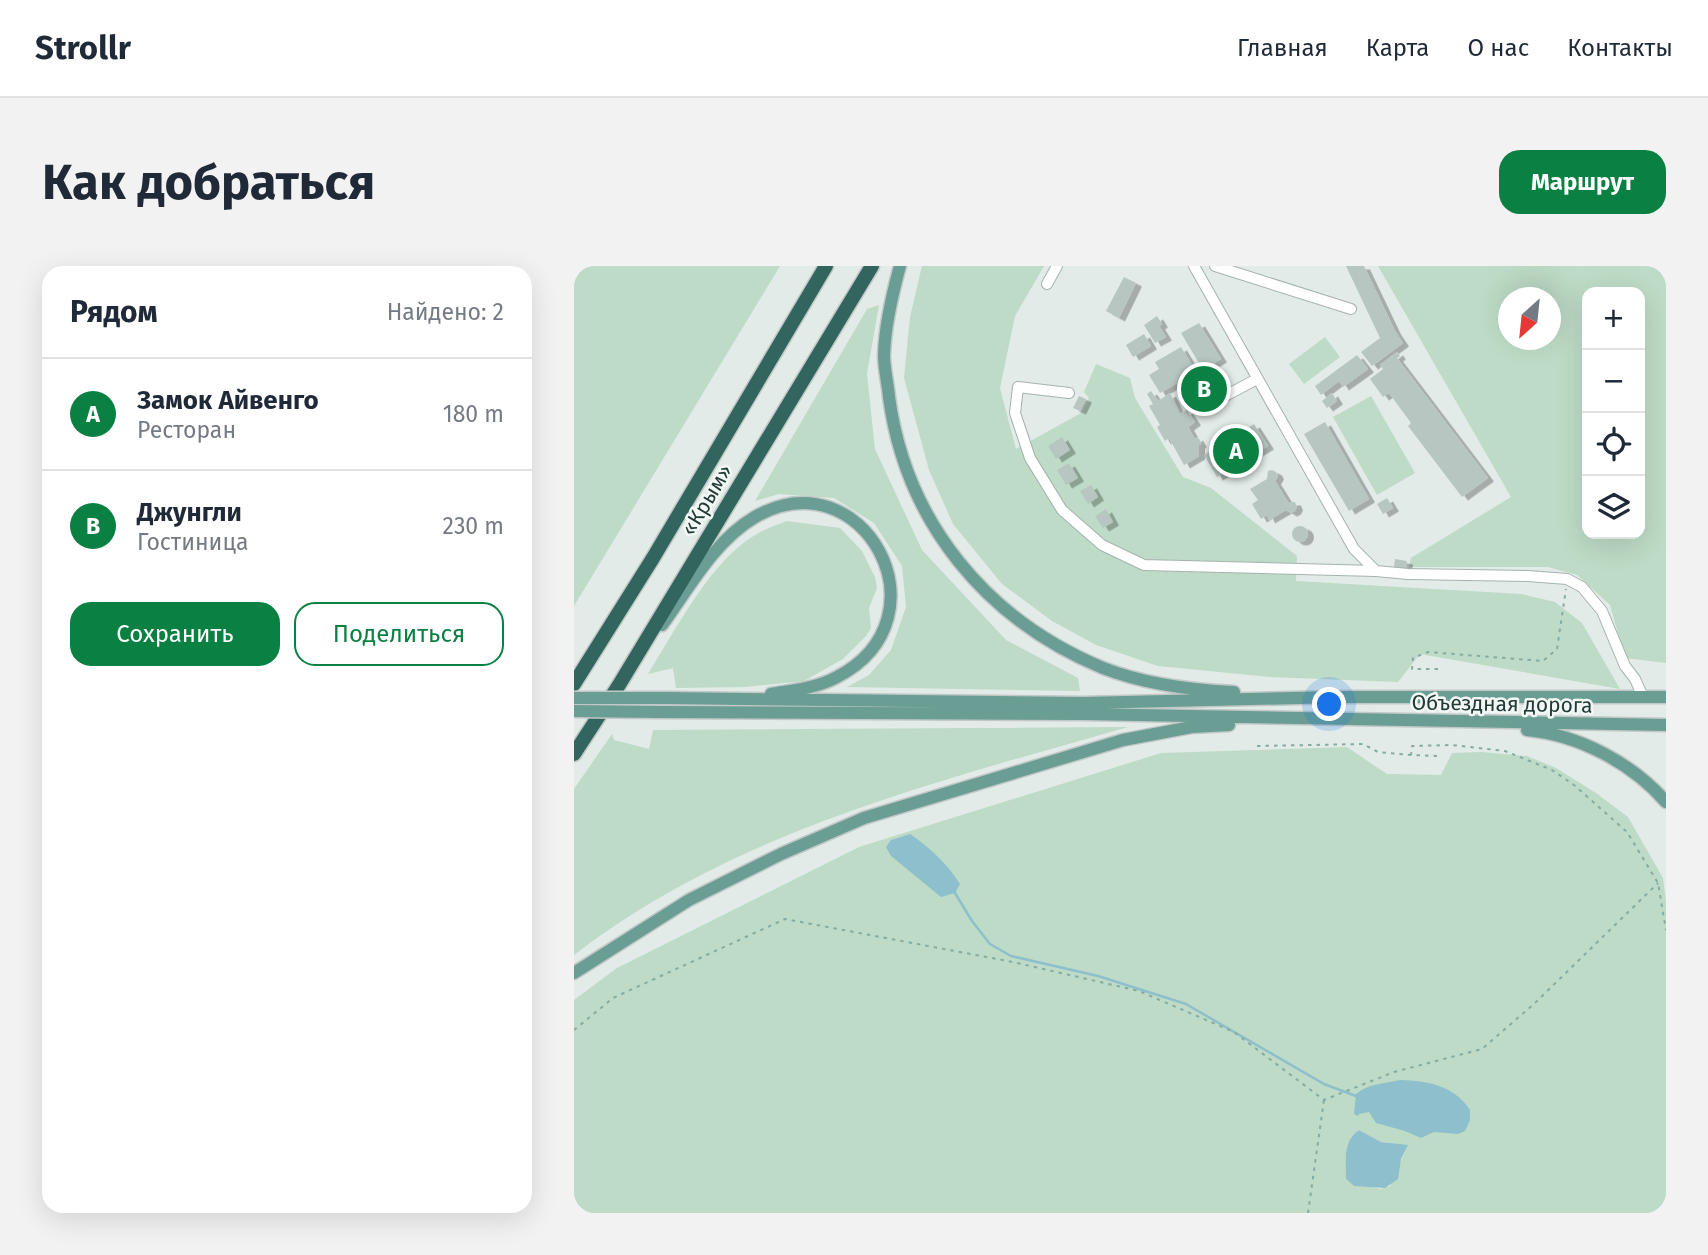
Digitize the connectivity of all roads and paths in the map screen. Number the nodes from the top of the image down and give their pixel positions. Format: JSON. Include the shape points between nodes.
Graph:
{"nodes":[{"id":1,"x":826,"y":266,"type":"edge"},
{"id":2,"x":872,"y":266,"type":"edge"},
{"id":3,"x":900,"y":266,"type":"edge"},
{"id":4,"x":1057,"y":266,"type":"edge"},
{"id":5,"x":1194,"y":266,"type":"edge"},
{"id":6,"x":1215,"y":266,"type":"edge"},
{"id":7,"x":1047,"y":284,"type":"dead end"},
{"id":8,"x":1351,"y":309,"type":"dead end"},
{"id":9,"x":1257,"y":379,"type":"junction"},
{"id":10,"x":1069,"y":393,"type":"dead end"},
{"id":11,"x":1225,"y":396,"type":"dead end"},
{"id":12,"x":1376,"y":571,"type":"junction"},
{"id":13,"x":1567,"y":579,"type":"junction"},
{"id":14,"x":1438,"y":669,"type":"dead end"},
{"id":15,"x":574,"y":684,"type":"edge"},
{"id":16,"x":619,"y":685,"type":"junction"},
{"id":17,"x":1339,"y":696,"type":"junction"},
{"id":18,"x":1643,"y":697,"type":"junction"},
{"id":19,"x":1666,"y":697,"type":"edge"},
{"id":20,"x":574,"y":698,"type":"edge"},
{"id":21,"x":731,"y":699,"type":"junction"},
{"id":22,"x":574,"y":711,"type":"edge"},
{"id":23,"x":1338,"y":720,"type":"junction"},
{"id":24,"x":1440,"y":722,"type":"junction"},
{"id":25,"x":1666,"y":725,"type":"edge"},
{"id":26,"x":1257,"y":746,"type":"dead end"},
{"id":27,"x":574,"y":754,"type":"edge"},
{"id":28,"x":1411,"y":755,"type":"junction"},
{"id":29,"x":1437,"y":756,"type":"dead end"},
{"id":30,"x":1666,"y":802,"type":"edge"},
{"id":31,"x":1658,"y":883,"type":"junction"},
{"id":32,"x":1666,"y":930,"type":"edge"},
{"id":33,"x":574,"y":972,"type":"edge"},
{"id":34,"x":574,"y":1030,"type":"edge"},
{"id":35,"x":1324,"y":1100,"type":"junction"},
{"id":36,"x":1308,"y":1213,"type":"edge"}],
"edges":[{"from":1,"to":15,"type":"highway","name":"«Крым»"},
{"from":2,"to":16,"type":"highway","name":"«Крым»"},
{"from":3,"to":17,"type":"main road","via":[[890,301],[884,356],[892,419],[910,482],[939,537],[977,583],[1041,636],[1106,669],[1205,691]]},
{"from":4,"to":7,"type":"lane"},
{"from":5,"to":9,"type":"lane"},
{"from":6,"to":8,"type":"lane"},
{"from":9,"to":11,"type":"lane"},
{"from":9,"to":12,"type":"lane","via":[[1354,549]]},
{"from":10,"to":12,"type":"lane","via":[[1018,387],[1015,413],[1030,458],[1062,510],[1102,545],[1144,565]]},
{"from":12,"to":13,"type":"lane"},
{"from":13,"to":14,"type":"path","via":[[1557,649],[1543,661],[1428,652],[1413,658],[1412,669]]},
{"from":13,"to":18,"type":"lane","via":[[1582,587],[1602,611]]},
{"from":16,"to":21,"type":"main road","via":[[712,555],[756,516],[801,504],[826,507],[865,529],[881,552],[890,578],[891,602],[873,646],[838,677],[810,688]]},
{"from":16,"to":27,"type":"highway","name":"«Крым»"},
{"from":17,"to":18,"type":"main road","name":"Объездная дорога"},
{"from":17,"to":21,"type":"main road","via":[[1084,703]]},
{"from":18,"to":19,"type":"main road","name":"Объездная дорога"},
{"from":20,"to":21,"type":"main road","bridge":true},
{"from":22,"to":23,"type":"main road","bridge":true},
{"from":23,"to":24,"type":"main road","name":"Объездная дорога"},
{"from":23,"to":33,"type":"main road","via":[[1192,727],[1123,740],[864,818],[689,900]]},
{"from":24,"to":25,"type":"main road","name":"Объездная дорога"},
{"from":24,"to":30,"type":"main road","via":[[1538,731],[1569,739],[1628,768]]},
{"from":26,"to":28,"type":"path","via":[[1363,744],[1378,752]]},
{"from":28,"to":29,"type":"path"},
{"from":28,"to":31,"type":"path","via":[[1412,746],[1452,745],[1505,751],[1552,770],[1627,832]]},
{"from":31,"to":32,"type":"path"},
{"from":31,"to":35,"type":"path","via":[[1482,1049],[1394,1072]]},
{"from":34,"to":35,"type":"path","via":[[613,998],[785,919],[1139,991],[1234,1032]]},
{"from":35,"to":36,"type":"path"}]}
